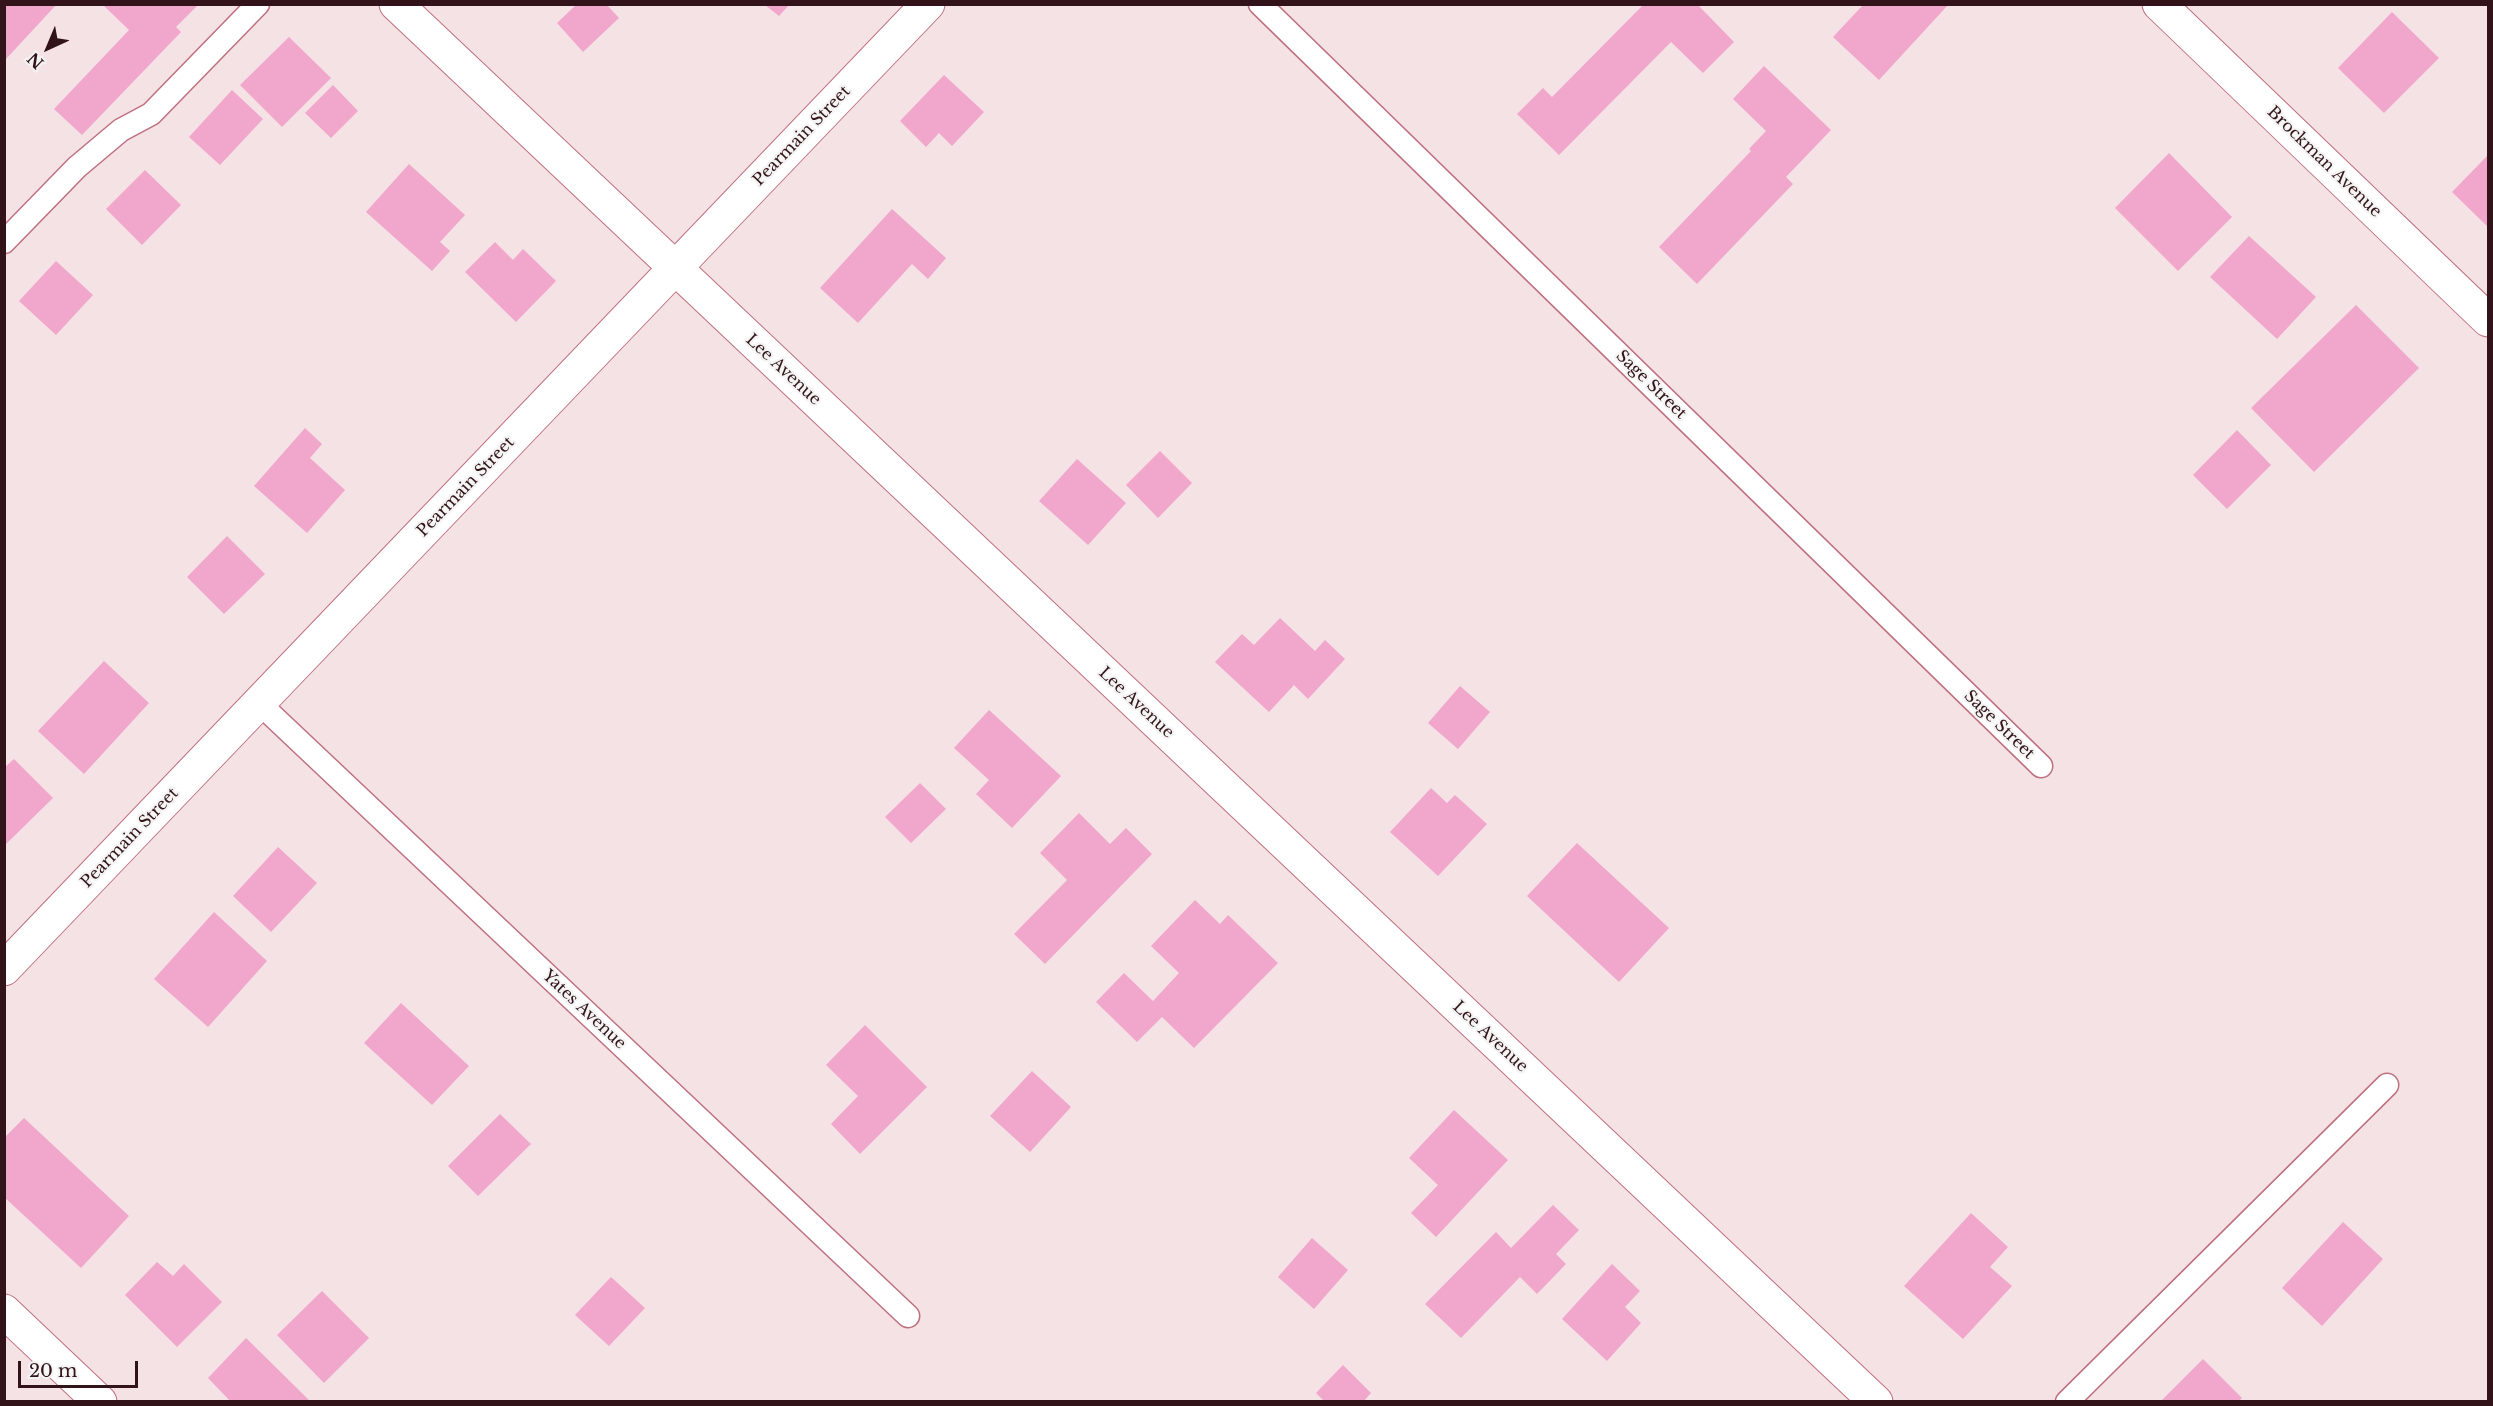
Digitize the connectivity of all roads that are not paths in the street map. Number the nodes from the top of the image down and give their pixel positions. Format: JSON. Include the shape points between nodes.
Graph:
{"nodes":[{"id":1,"x":258,"y":4,"type":"edge"},
{"id":2,"x":396,"y":4,"type":"edge"},
{"id":3,"x":928,"y":4,"type":"edge"},
{"id":4,"x":1260,"y":4,"type":"edge"},
{"id":5,"x":2159,"y":4,"type":"edge"},
{"id":6,"x":4,"y":242,"type":"edge"},
{"id":7,"x":675,"y":268,"type":"junction"},
{"id":8,"x":2488,"y":320,"type":"edge"},
{"id":9,"x":259,"y":703,"type":"junction"},
{"id":10,"x":2041,"y":766,"type":"dead end"},
{"id":11,"x":4,"y":969,"type":"edge"},
{"id":12,"x":2387,"y":1085,"type":"dead end"},
{"id":13,"x":4,"y":1311,"type":"edge"},
{"id":14,"x":908,"y":1316,"type":"dead end"},
{"id":15,"x":100,"y":1401,"type":"edge"},
{"id":16,"x":1876,"y":1401,"type":"edge"},
{"id":17,"x":2067,"y":1401,"type":"edge"}],
"edges":[{"from":1,"to":6,"type":"lane","via":[[151,114],[121,130],[77,167]]},
{"from":2,"to":7,"type":"street","name":"Lee Avenue"},
{"from":3,"to":7,"type":"street","name":"Pearmain Street"},
{"from":4,"to":10,"type":"lane","name":"Sage Street"},
{"from":5,"to":8,"type":"street","name":"Brockman Avenue"},
{"from":7,"to":9,"type":"street","name":"Pearmain Street"},
{"from":7,"to":16,"type":"street","name":"Lee Avenue"},
{"from":9,"to":11,"type":"street","name":"Pearmain Street"},
{"from":9,"to":14,"type":"lane","name":"Yates Avenue"},
{"from":12,"to":17,"type":"lane"},
{"from":13,"to":15,"type":"street"}]}
